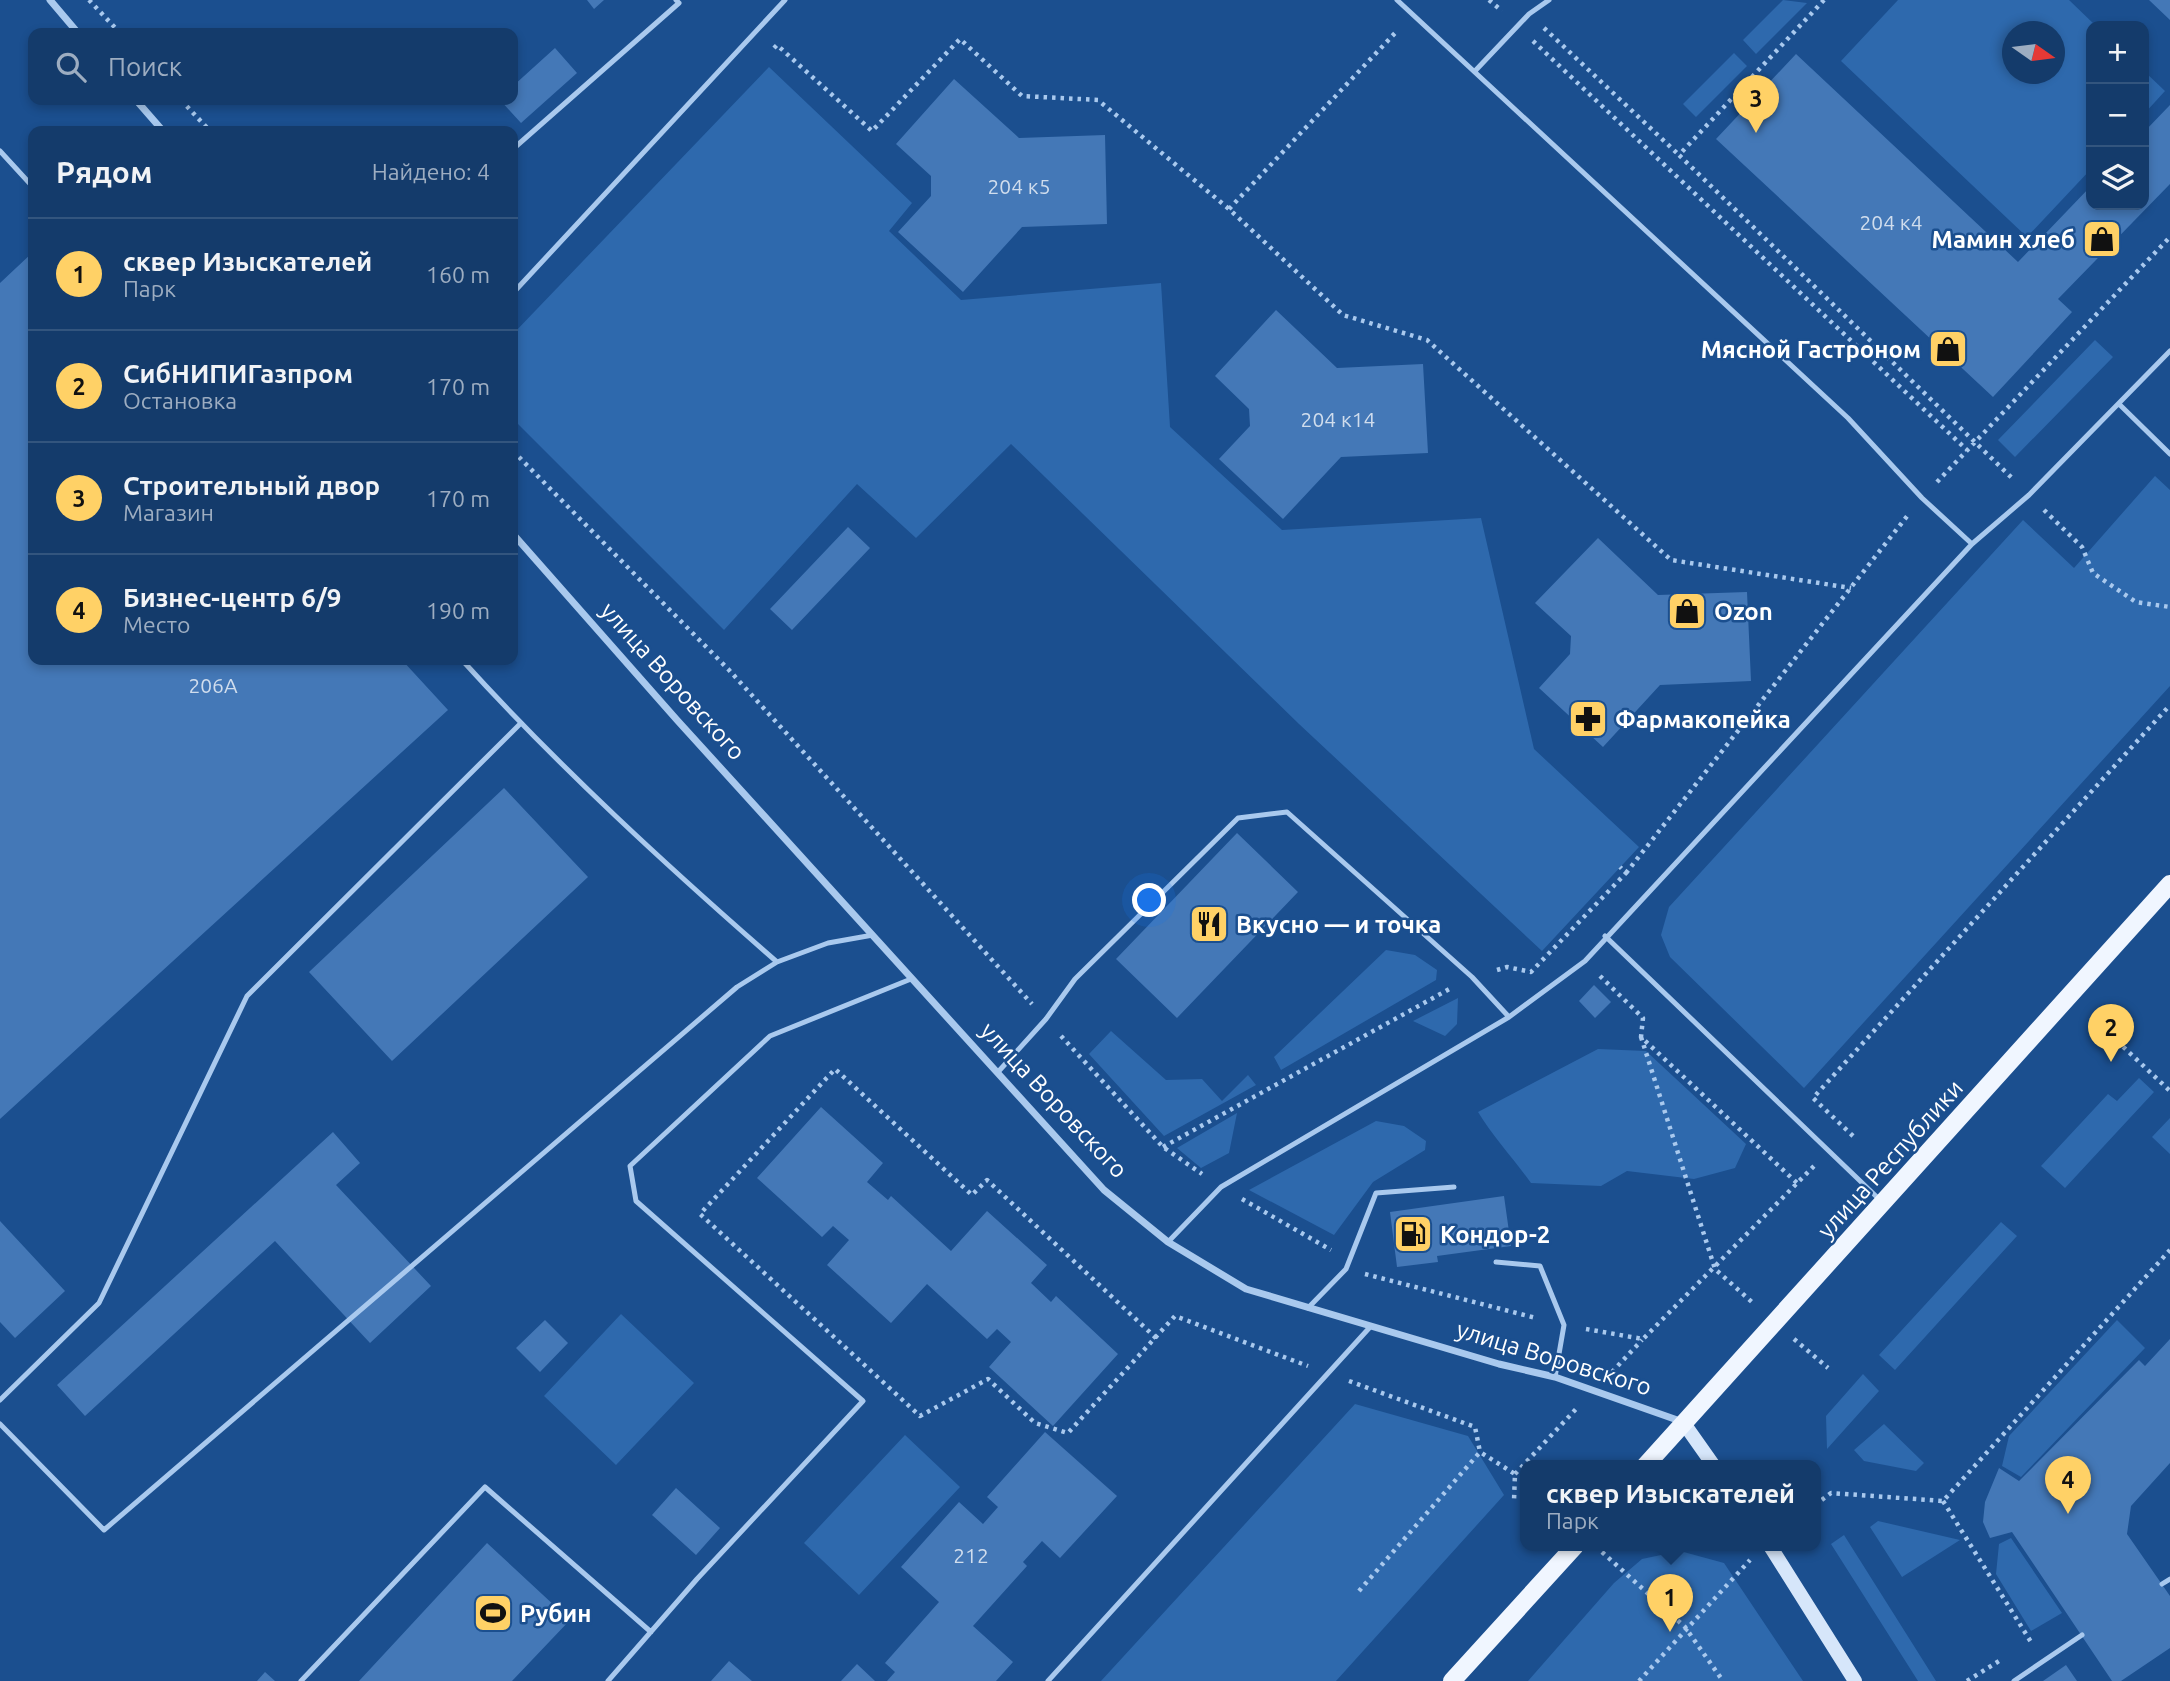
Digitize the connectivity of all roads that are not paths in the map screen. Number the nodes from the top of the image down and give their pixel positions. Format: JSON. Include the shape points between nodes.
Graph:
{"nodes":[{"id":1,"x":50,"y":0,"type":"edge"},
{"id":2,"x":676,"y":0,"type":"edge"},
{"id":3,"x":785,"y":0,"type":"edge"},
{"id":4,"x":1397,"y":0,"type":"edge"},
{"id":5,"x":1549,"y":0,"type":"edge"},
{"id":6,"x":74,"y":28,"type":"edge"},
{"id":7,"x":1475,"y":71,"type":"junction"},
{"id":8,"x":140,"y":105,"type":"edge"},
{"id":9,"x":159,"y":126,"type":"edge"},
{"id":10,"x":518,"y":145,"type":"edge"},
{"id":11,"x":0,"y":150,"type":"edge"},
{"id":12,"x":28,"y":181,"type":"edge"},
{"id":13,"x":518,"y":288,"type":"edge"},
{"id":14,"x":2170,"y":351,"type":"edge"},
{"id":15,"x":2119,"y":404,"type":"junction"},
{"id":16,"x":2170,"y":454,"type":"edge"},
{"id":17,"x":518,"y":540,"type":"edge"},
{"id":18,"x":1972,"y":544,"type":"junction"},
{"id":19,"x":467,"y":665,"type":"edge"},
{"id":20,"x":520,"y":724,"type":"junction"},
{"id":21,"x":2170,"y":884,"type":"edge"},
{"id":22,"x":873,"y":935,"type":"junction"},
{"id":23,"x":1605,"y":936,"type":"junction"},
{"id":24,"x":777,"y":962,"type":"junction"},
{"id":25,"x":911,"y":979,"type":"junction"},
{"id":26,"x":1509,"y":1017,"type":"junction"},
{"id":27,"x":998,"y":1072,"type":"junction"},
{"id":28,"x":1454,"y":1187,"type":"dead end"},
{"id":29,"x":1883,"y":1203,"type":"junction"},
{"id":30,"x":1168,"y":1241,"type":"junction"},
{"id":31,"x":1496,"y":1262,"type":"dead end"},
{"id":32,"x":1308,"y":1308,"type":"junction"},
{"id":33,"x":1371,"y":1326,"type":"junction"},
{"id":34,"x":1555,"y":1377,"type":"junction"},
{"id":35,"x":0,"y":1400,"type":"edge"},
{"id":36,"x":1683,"y":1422,"type":"junction"},
{"id":37,"x":0,"y":1424,"type":"edge"},
{"id":38,"x":1650,"y":1460,"type":"edge"},
{"id":39,"x":1710,"y":1460,"type":"edge"},
{"id":40,"x":1570,"y":1551,"type":"edge"},
{"id":41,"x":1773,"y":1551,"type":"edge"},
{"id":42,"x":2170,"y":1579,"type":"edge"},
{"id":43,"x":2162,"y":1584,"type":"dead end"},
{"id":44,"x":651,"y":1632,"type":"junction"},
{"id":45,"x":2082,"y":1635,"type":"dead end"},
{"id":46,"x":301,"y":1681,"type":"edge"},
{"id":47,"x":608,"y":1681,"type":"edge"},
{"id":48,"x":1048,"y":1681,"type":"edge"},
{"id":49,"x":1452,"y":1681,"type":"edge"},
{"id":50,"x":1855,"y":1681,"type":"edge"},
{"id":51,"x":2014,"y":1681,"type":"edge"}],
"edges":[{"from":1,"to":6,"type":"street"},
{"from":2,"to":10,"type":"lane","via":[[679,3]]},
{"from":3,"to":13,"type":"lane"},
{"from":4,"to":7,"type":"lane"},
{"from":5,"to":7,"type":"lane","via":[[1529,14]]},
{"from":7,"to":18,"type":"lane","via":[[1848,418]]},
{"from":8,"to":9,"type":"street"},
{"from":11,"to":12,"type":"lane"},
{"from":14,"to":15,"type":"lane"},
{"from":15,"to":16,"type":"lane"},
{"from":15,"to":18,"type":"lane","via":[[2029,495]]},
{"from":17,"to":22,"type":"street","name":"улица Воровского"},
{"from":18,"to":23,"type":"lane"},
{"from":19,"to":20,"type":"lane"},
{"from":20,"to":24,"type":"lane","via":[[684,881]]},
{"from":20,"to":35,"type":"lane","via":[[247,996],[99,1303]]},
{"from":21,"to":29,"type":"main road","name":"улица Республики"},
{"from":22,"to":24,"type":"lane","via":[[828,943]]},
{"from":22,"to":25,"type":"street","name":"улица Воровского"},
{"from":23,"to":26,"type":"lane","via":[[1585,961]]},
{"from":23,"to":29,"type":"lane"},
{"from":24,"to":37,"type":"lane","via":[[737,987],[104,1530]]},
{"from":25,"to":27,"type":"street","name":"улица Воровского"},
{"from":25,"to":44,"type":"lane","via":[[770,1036],[630,1166],[636,1201],[863,1401]]},
{"from":26,"to":27,"type":"lane","via":[[1472,977],[1287,812],[1238,818],[1076,979]]},
{"from":26,"to":30,"type":"lane","via":[[1221,1187]]},
{"from":27,"to":30,"type":"street","name":"улица Воровского","via":[[1104,1190]]},
{"from":28,"to":32,"type":"lane","via":[[1376,1193],[1346,1269]]},
{"from":29,"to":36,"type":"main road","name":"улица Республики"},
{"from":30,"to":32,"type":"street","name":"улица Воровского","via":[[1245,1289]]},
{"from":31,"to":34,"type":"lane","via":[[1540,1266],[1564,1325]]},
{"from":32,"to":33,"type":"street","name":"улица Воровского"},
{"from":33,"to":34,"type":"street","name":"улица Воровского"},
{"from":33,"to":48,"type":"lane"},
{"from":34,"to":36,"type":"street","name":"улица Воровского"},
{"from":36,"to":38,"type":"main road","name":"улица Республики"},
{"from":36,"to":39,"type":"street"},
{"from":40,"to":49,"type":"main road"},
{"from":41,"to":50,"type":"street"},
{"from":42,"to":43,"type":"lane"},
{"from":44,"to":46,"type":"lane","via":[[485,1487]]},
{"from":44,"to":47,"type":"lane"},
{"from":45,"to":51,"type":"lane"}]}
